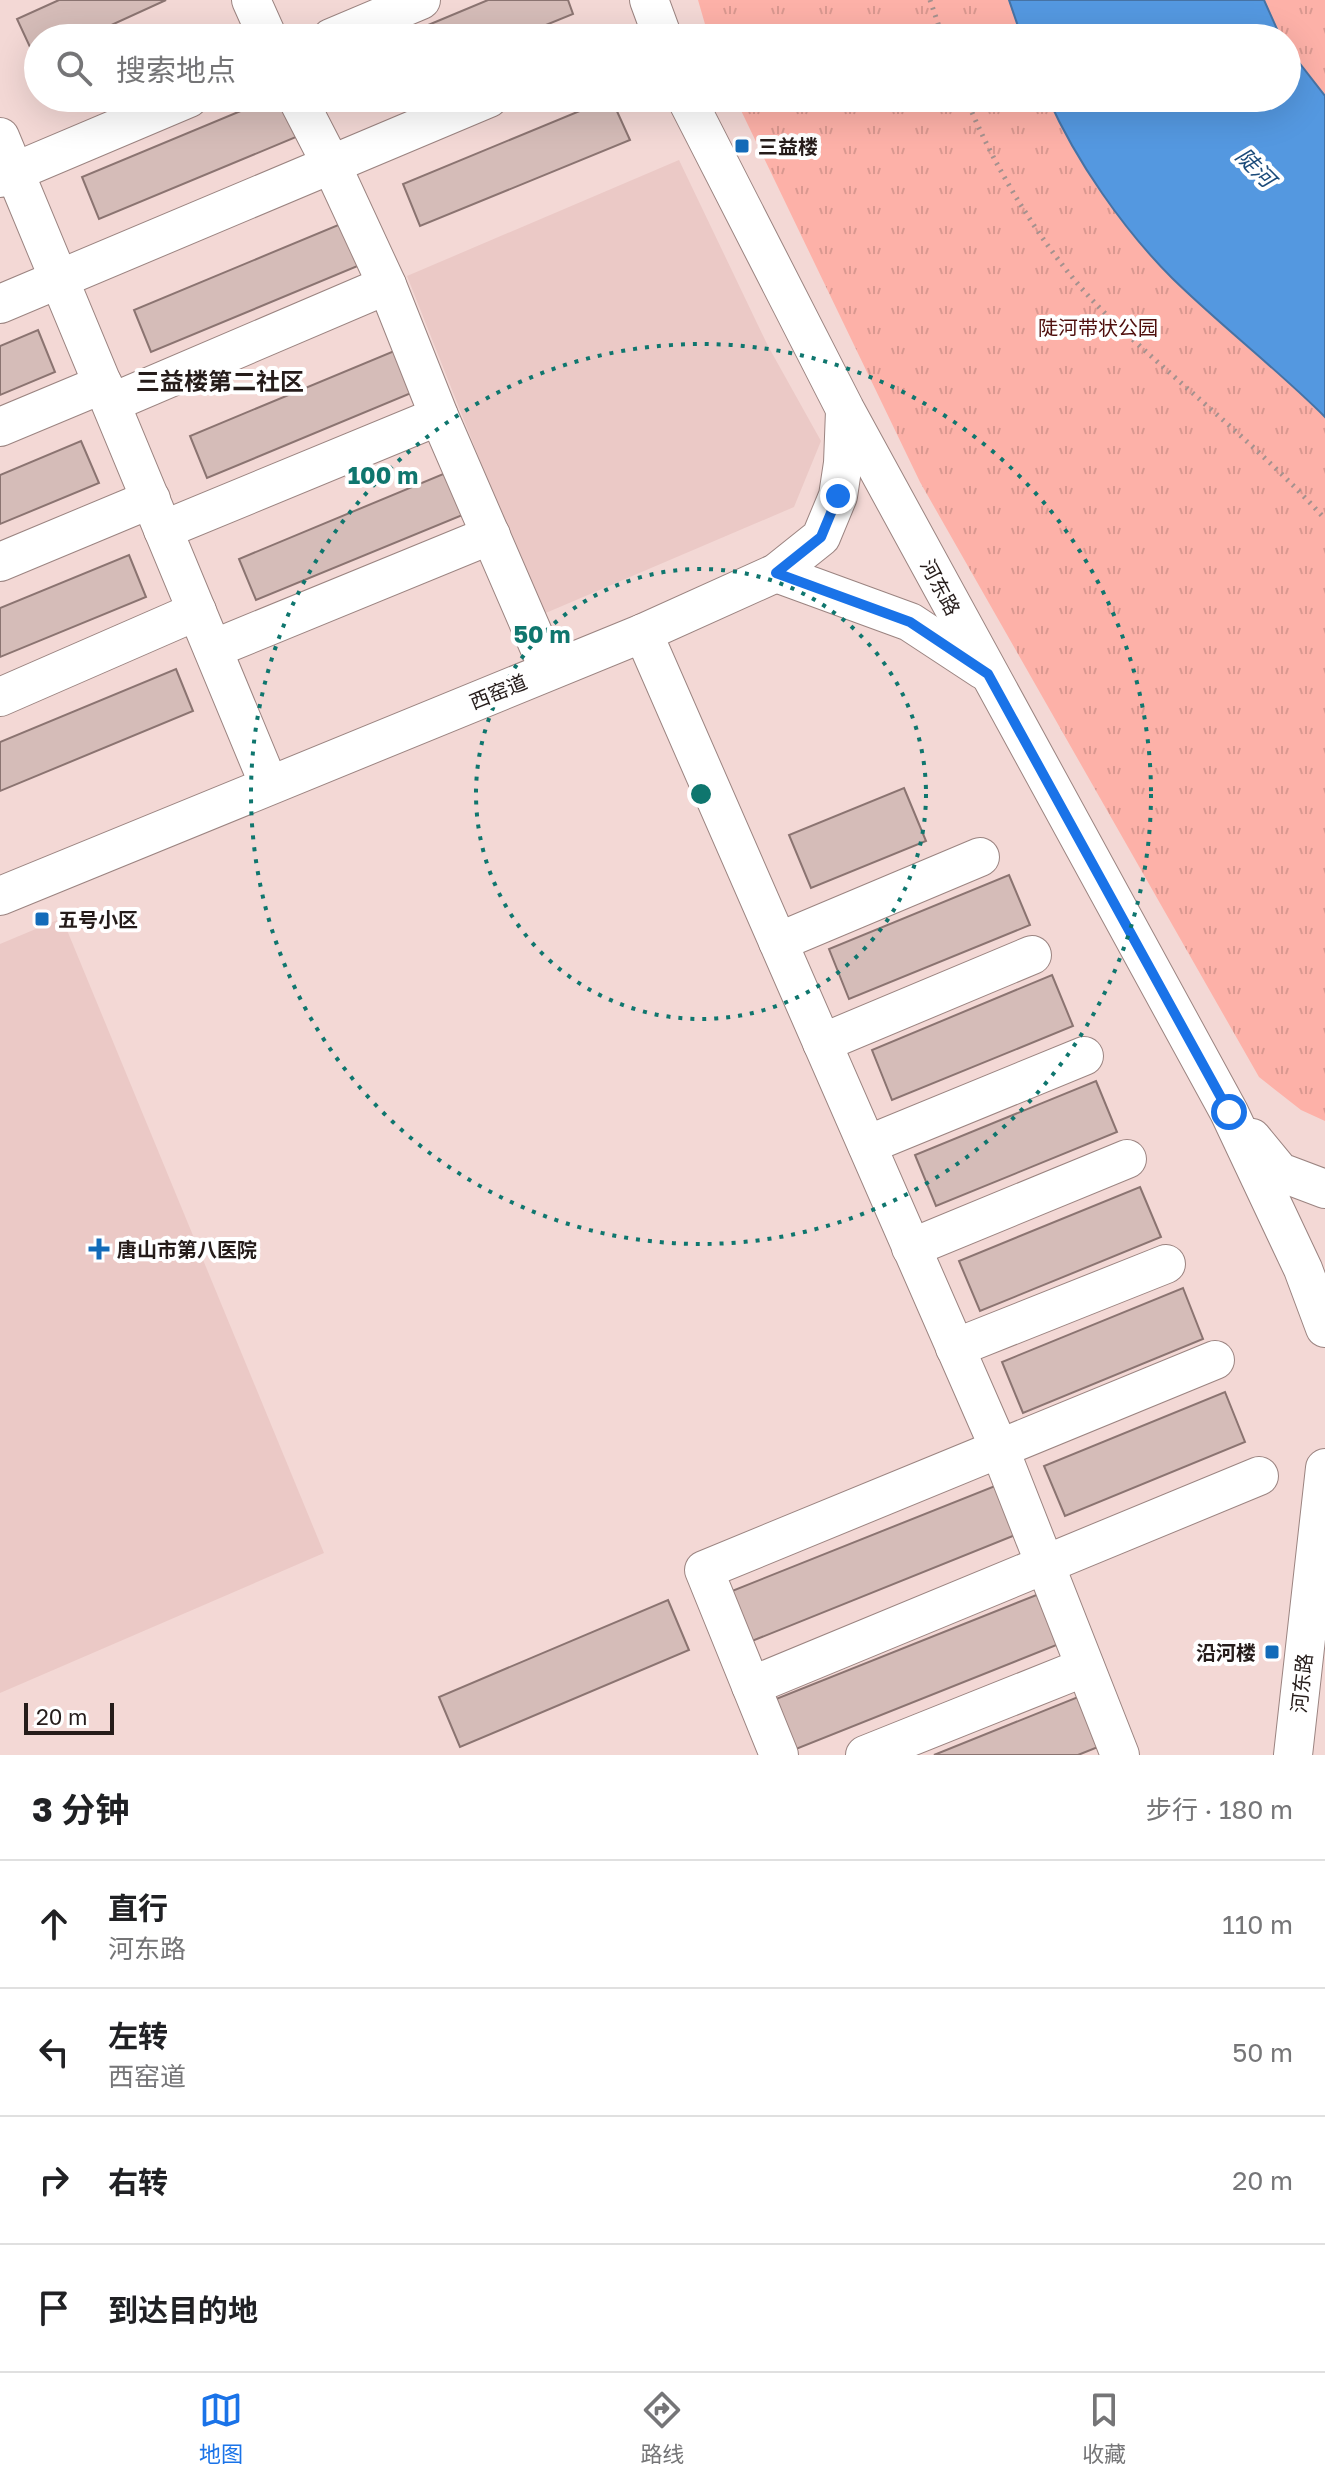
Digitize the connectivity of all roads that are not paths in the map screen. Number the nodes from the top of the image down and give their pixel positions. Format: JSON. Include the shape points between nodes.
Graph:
{"nodes":[{"id":1,"x":251,"y":0,"type":"edge"},
{"id":2,"x":421,"y":0,"type":"edge"},
{"id":3,"x":649,"y":0,"type":"edge"},
{"id":4,"x":262,"y":24,"type":"edge"},
{"id":5,"x":364,"y":24,"type":"edge"},
{"id":6,"x":658,"y":24,"type":"edge"},
{"id":7,"x":156,"y":112,"type":"edge"},
{"id":8,"x":304,"y":112,"type":"edge"},
{"id":9,"x":455,"y":112,"type":"edge"},
{"id":10,"x":693,"y":112,"type":"edge"},
{"id":11,"x":0,"y":137,"type":"edge"},
{"id":12,"x":331,"y":164,"type":"junction"},
{"id":13,"x":8,"y":175,"type":"edge"},
{"id":14,"x":60,"y":279,"type":"junction"},
{"id":15,"x":387,"y":285,"type":"junction"},
{"id":16,"x":0,"y":304,"type":"edge"},
{"id":17,"x":107,"y":393,"type":"junction"},
{"id":18,"x":845,"y":409,"type":"junction"},
{"id":19,"x":439,"y":416,"type":"junction"},
{"id":20,"x":0,"y":427,"type":"edge"},
{"id":21,"x":157,"y":514,"type":"junction"},
{"id":22,"x":491,"y":535,"type":"junction"},
{"id":23,"x":0,"y":562,"type":"edge"},
{"id":24,"x":776,"y":573,"type":"junction"},
{"id":25,"x":197,"y":611,"type":"junction"},
{"id":26,"x":643,"y":633,"type":"junction"},
{"id":27,"x":213,"y":649,"type":"junction"},
{"id":28,"x":549,"y":670,"type":"junction"},
{"id":29,"x":988,"y":674,"type":"junction"},
{"id":30,"x":0,"y":697,"type":"edge"},
{"id":31,"x":269,"y":785,"type":"junction"},
{"id":32,"x":980,"y":857,"type":"dead end"},
{"id":33,"x":0,"y":896,"type":"edge"},
{"id":34,"x":778,"y":942,"type":"junction"},
{"id":35,"x":1032,"y":955,"type":"dead end"},
{"id":36,"x":822,"y":1043,"type":"junction"},
{"id":37,"x":1084,"y":1056,"type":"dead end"},
{"id":38,"x":1229,"y":1112,"type":"junction"},
{"id":39,"x":867,"y":1145,"type":"junction"},
{"id":40,"x":1127,"y":1159,"type":"dead end"},
{"id":41,"x":1325,"y":1189,"type":"edge"},
{"id":42,"x":911,"y":1248,"type":"junction"},
{"id":43,"x":1166,"y":1264,"type":"dead end"},
{"id":44,"x":1325,"y":1328,"type":"edge"},
{"id":45,"x":955,"y":1348,"type":"junction"},
{"id":46,"x":1215,"y":1360,"type":"dead end"},
{"id":47,"x":1000,"y":1450,"type":"junction"},
{"id":48,"x":1325,"y":1468,"type":"edge"},
{"id":49,"x":1259,"y":1476,"type":"dead end"},
{"id":50,"x":1045,"y":1564,"type":"junction"},
{"id":51,"x":1085,"y":1667,"type":"junction"},
{"id":52,"x":751,"y":1686,"type":"junction"},
{"id":53,"x":779,"y":1755,"type":"edge"},
{"id":54,"x":865,"y":1755,"type":"edge"},
{"id":55,"x":1120,"y":1755,"type":"edge"},
{"id":56,"x":1293,"y":1755,"type":"edge"}],
"edges":[{"from":1,"to":4,"type":"street"},
{"from":2,"to":5,"type":"street"},
{"from":3,"to":6,"type":"street"},
{"from":7,"to":13,"type":"street"},
{"from":8,"to":12,"type":"street"},
{"from":9,"to":12,"type":"street"},
{"from":10,"to":18,"type":"street","name":"河东路"},
{"from":11,"to":13,"type":"street"},
{"from":12,"to":14,"type":"street"},
{"from":12,"to":15,"type":"street"},
{"from":13,"to":14,"type":"street"},
{"from":14,"to":16,"type":"street"},
{"from":14,"to":17,"type":"street"},
{"from":15,"to":17,"type":"street"},
{"from":15,"to":19,"type":"street"},
{"from":17,"to":20,"type":"street"},
{"from":17,"to":21,"type":"street"},
{"from":18,"to":24,"type":"street","name":"西窑道","via":[[838,496],[821,537]]},
{"from":18,"to":29,"type":"street","name":"河东路"},
{"from":19,"to":21,"type":"street"},
{"from":19,"to":22,"type":"street"},
{"from":21,"to":23,"type":"street"},
{"from":21,"to":25,"type":"street"},
{"from":22,"to":27,"type":"street"},
{"from":22,"to":28,"type":"street"},
{"from":24,"to":26,"type":"street","name":"西窑道"},
{"from":24,"to":29,"type":"street","via":[[910,622]]},
{"from":25,"to":27,"type":"street"},
{"from":25,"to":30,"type":"street"},
{"from":26,"to":28,"type":"street","name":"西窑道"},
{"from":26,"to":34,"type":"street"},
{"from":27,"to":31,"type":"street"},
{"from":28,"to":31,"type":"street","name":"西窑道"},
{"from":29,"to":38,"type":"street","name":"河东路"},
{"from":31,"to":33,"type":"street","name":"西窑道"},
{"from":32,"to":34,"type":"street"},
{"from":34,"to":36,"type":"street"},
{"from":35,"to":36,"type":"street"},
{"from":36,"to":39,"type":"street"},
{"from":37,"to":39,"type":"street"},
{"from":38,"to":41,"type":"street","name":"河东路","via":[[1280,1172]]},
{"from":38,"to":44,"type":"street","name":"河东路"},
{"from":39,"to":42,"type":"street"},
{"from":40,"to":42,"type":"street"},
{"from":42,"to":45,"type":"street"},
{"from":43,"to":45,"type":"street"},
{"from":45,"to":47,"type":"street"},
{"from":46,"to":47,"type":"street"},
{"from":47,"to":50,"type":"street"},
{"from":47,"to":52,"type":"street","via":[[704,1570]]},
{"from":48,"to":56,"type":"street","name":"河东路"},
{"from":49,"to":50,"type":"street"},
{"from":50,"to":51,"type":"street"},
{"from":50,"to":52,"type":"street"},
{"from":51,"to":54,"type":"street"},
{"from":51,"to":55,"type":"street"},
{"from":52,"to":53,"type":"street"}]}
